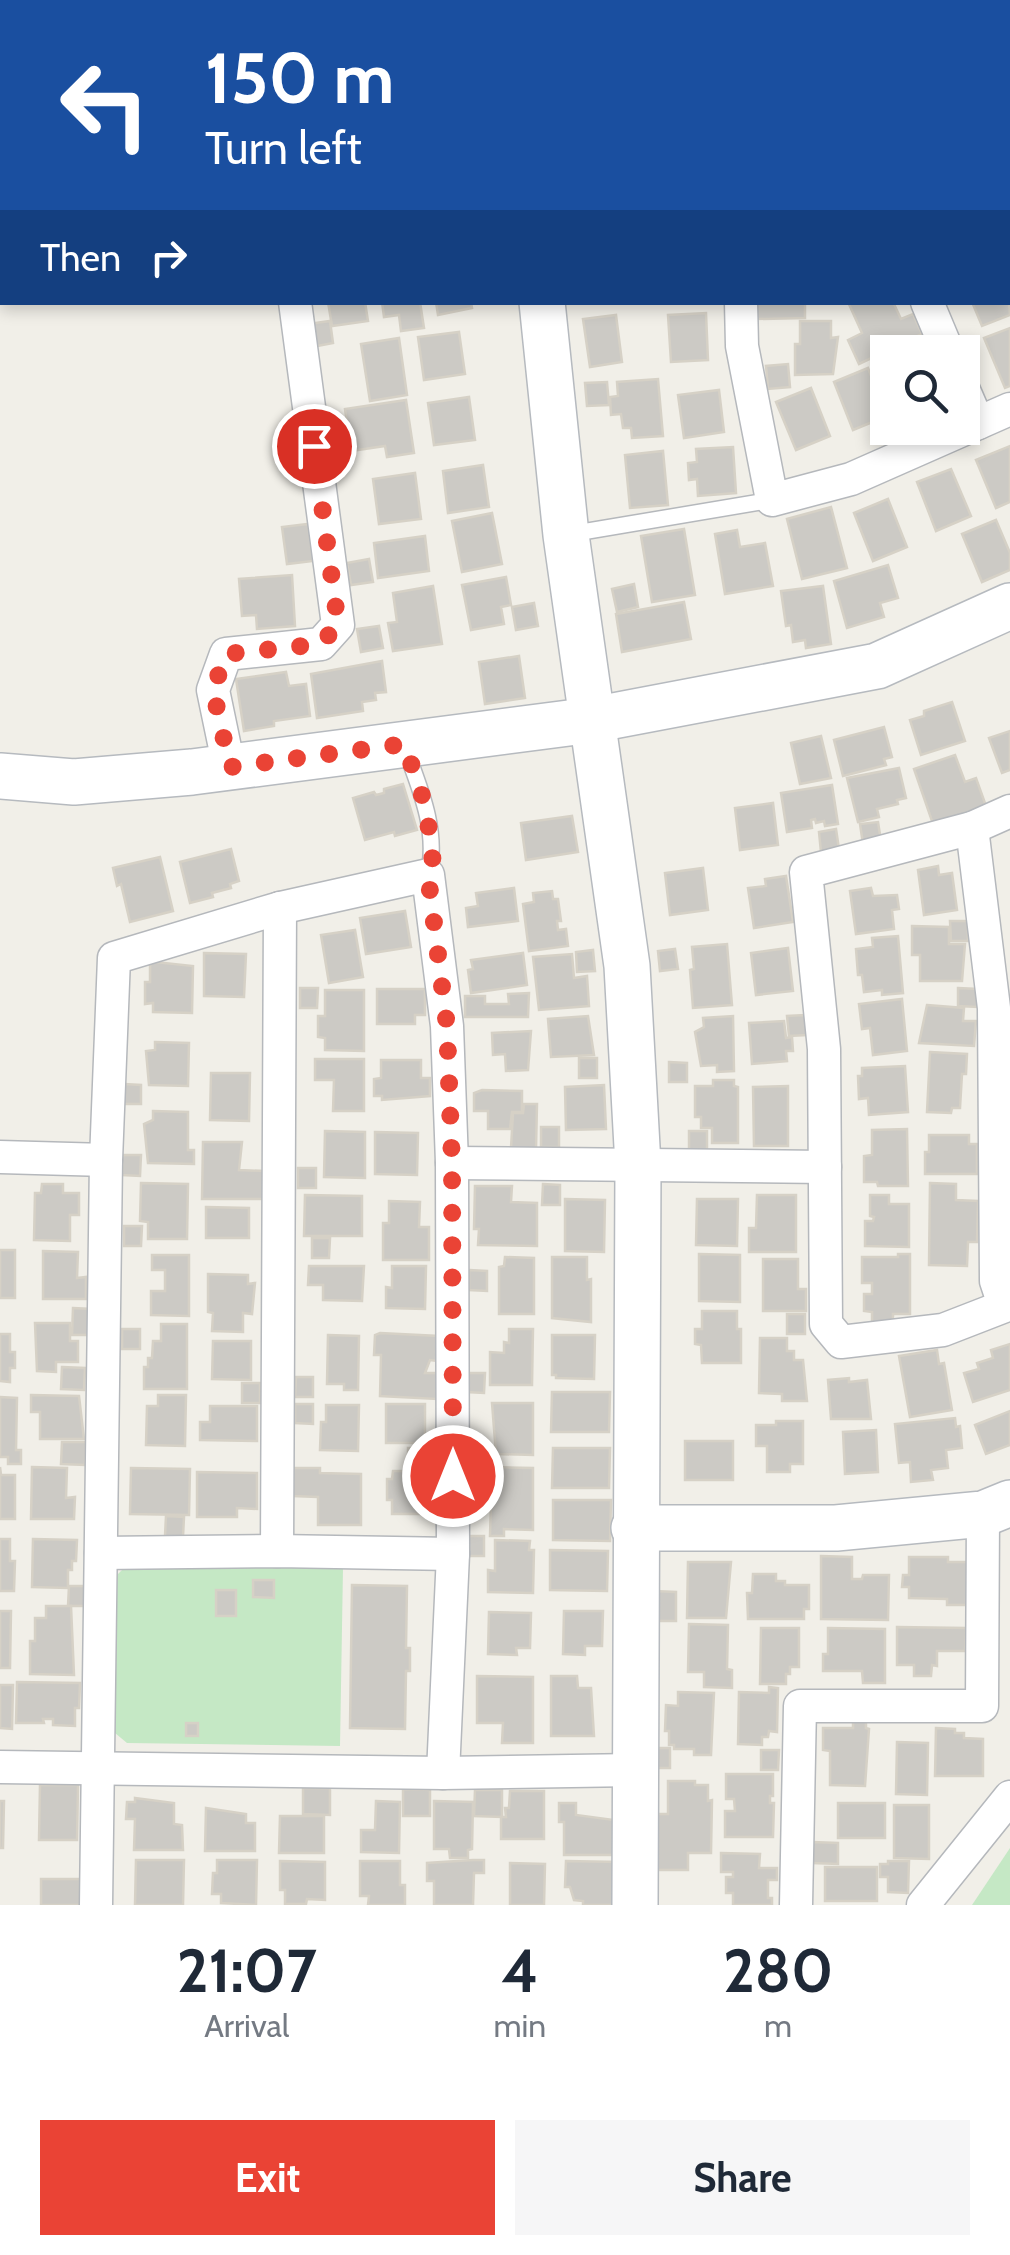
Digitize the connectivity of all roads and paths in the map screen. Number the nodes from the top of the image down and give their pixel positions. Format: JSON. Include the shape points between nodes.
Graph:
{"nodes":[{"id":1,"x":295,"y":305,"type":"edge"},
{"id":2,"x":542,"y":305,"type":"edge"},
{"id":3,"x":742,"y":305,"type":"edge"},
{"id":4,"x":928,"y":305,"type":"edge"},
{"id":5,"x":941,"y":335,"type":"edge"},
{"id":6,"x":1010,"y":409,"type":"edge"},
{"id":7,"x":980,"y":422,"type":"edge"},
{"id":8,"x":928,"y":445,"type":"edge"},
{"id":9,"x":772,"y":500,"type":"junction"},
{"id":10,"x":566,"y":535,"type":"junction"},
{"id":11,"x":1010,"y":606,"type":"edge"},
{"id":12,"x":592,"y":720,"type":"junction"},
{"id":13,"x":404,"y":744,"type":"junction"},
{"id":14,"x":230,"y":767,"type":"junction"},
{"id":15,"x":0,"y":776,"type":"edge"},
{"id":16,"x":1010,"y":811,"type":"edge"},
{"id":17,"x":972,"y":828,"type":"junction"},
{"id":18,"x":428,"y":875,"type":"junction"},
{"id":19,"x":280,"y":908,"type":"junction"},
{"id":20,"x":1002,"y":1007,"type":"edge"},
{"id":21,"x":0,"y":1158,"type":"edge"},
{"id":22,"x":106,"y":1160,"type":"junction"},
{"id":23,"x":452,"y":1163,"type":"junction"},
{"id":24,"x":638,"y":1165,"type":"junction"},
{"id":25,"x":826,"y":1168,"type":"junction"},
{"id":26,"x":1008,"y":1308,"type":"edge"},
{"id":27,"x":996,"y":1508,"type":"edge"},
{"id":28,"x":634,"y":1528,"type":"junction"},
{"id":29,"x":278,"y":1551,"type":"junction"},
{"id":30,"x":101,"y":1553,"type":"junction"},
{"id":31,"x":453,"y":1554,"type":"junction"},
{"id":32,"x":0,"y":1767,"type":"edge"},
{"id":33,"x":98,"y":1768,"type":"junction"},
{"id":34,"x":635,"y":1770,"type":"junction"},
{"id":35,"x":443,"y":1774,"type":"junction"},
{"id":36,"x":1010,"y":1797,"type":"edge"},
{"id":37,"x":96,"y":1905,"type":"edge"},
{"id":38,"x":635,"y":1905,"type":"edge"},
{"id":39,"x":796,"y":1905,"type":"edge"},
{"id":40,"x":924,"y":1905,"type":"edge"}],
"edges":[{"from":1,"to":14,"type":"street","via":[[338,624],[321,644],[226,654],[213,690]]},
{"from":2,"to":10,"type":"street"},
{"from":3,"to":9,"type":"street","via":[[742,346]]},
{"from":4,"to":5,"type":"street"},
{"from":6,"to":7,"type":"street"},
{"from":8,"to":9,"type":"street","via":[[851,479]]},
{"from":9,"to":10,"type":"lane"},
{"from":10,"to":12,"type":"street"},
{"from":11,"to":12,"type":"street","via":[[878,666]]},
{"from":12,"to":13,"type":"street"},
{"from":12,"to":24,"type":"street","via":[[627,966]]},
{"from":13,"to":14,"type":"street"},
{"from":13,"to":18,"type":"lane","via":[[434,852]]},
{"from":14,"to":15,"type":"street","via":[[74,782]]},
{"from":16,"to":17,"type":"street"},
{"from":17,"to":20,"type":"street"},
{"from":17,"to":25,"type":"street","via":[[806,872],[824,1050]]},
{"from":18,"to":19,"type":"street"},
{"from":18,"to":23,"type":"street","via":[[447,1026]]},
{"from":19,"to":22,"type":"street","via":[[114,958]]},
{"from":19,"to":29,"type":"street"},
{"from":20,"to":26,"type":"street","via":[[996,1280]]},
{"from":21,"to":22,"type":"street"},
{"from":22,"to":30,"type":"street"},
{"from":23,"to":24,"type":"street"},
{"from":23,"to":31,"type":"street"},
{"from":24,"to":25,"type":"street"},
{"from":24,"to":28,"type":"street"},
{"from":25,"to":26,"type":"street","via":[[826,1324],[841,1342],[943,1330]]},
{"from":27,"to":28,"type":"street","via":[[836,1528]]},
{"from":27,"to":39,"type":"street","via":[[982,1706],[800,1706]]},
{"from":28,"to":34,"type":"street"},
{"from":29,"to":30,"type":"street"},
{"from":29,"to":31,"type":"street"},
{"from":30,"to":33,"type":"street"},
{"from":31,"to":35,"type":"street"},
{"from":32,"to":33,"type":"street"},
{"from":33,"to":35,"type":"street"},
{"from":33,"to":37,"type":"street"},
{"from":34,"to":35,"type":"street"},
{"from":34,"to":38,"type":"street"},
{"from":36,"to":40,"type":"street"}]}
